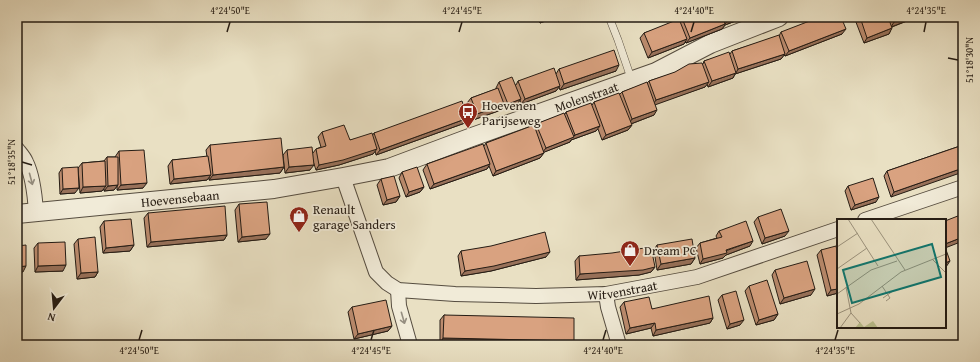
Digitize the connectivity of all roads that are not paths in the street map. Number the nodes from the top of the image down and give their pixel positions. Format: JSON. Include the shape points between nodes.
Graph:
{"nodes":[{"id":1,"x":609,"y":17,"type":"edge"},
{"id":2,"x":779,"y":17,"type":"edge"},
{"id":3,"x":632,"y":81,"type":"junction"},
{"id":4,"x":17,"y":149,"type":"edge"},
{"id":5,"x":343,"y":178,"type":"junction"},
{"id":6,"x":963,"y":187,"type":"edge"},
{"id":7,"x":36,"y":212,"type":"junction"},
{"id":8,"x":17,"y":214,"type":"edge"},
{"id":9,"x":868,"y":219,"type":"edge"},
{"id":10,"x":837,"y":229,"type":"edge"},
{"id":11,"x":398,"y":290,"type":"junction"},
{"id":12,"x":606,"y":294,"type":"junction"},
{"id":13,"x":410,"y":345,"type":"edge"},
{"id":14,"x":619,"y":345,"type":"edge"}],
"edges":[{"from":1,"to":3,"type":"lane"},
{"from":2,"to":3,"type":"street","name":"Molenstraat","via":[[710,44],[656,72]]},
{"from":3,"to":5,"type":"street","name":"Molenstraat","via":[[388,168]]},
{"from":4,"to":7,"type":"street","one_way":true,"via":[[27,163]]},
{"from":5,"to":7,"type":"street","name":"Hoevensebaan","via":[[274,189]]},
{"from":5,"to":11,"type":"street","via":[[376,272]]},
{"from":6,"to":9,"type":"street"},
{"from":7,"to":8,"type":"street","name":"Hoevensebaan"},
{"from":10,"to":12,"type":"street","name":"Witvenstraat","via":[[697,277]]},
{"from":11,"to":12,"type":"street","name":"Witvenstraat","via":[[536,296]]},
{"from":11,"to":13,"type":"street","one_way":true,"via":[[399,306]]},
{"from":12,"to":14,"type":"street"}]}
